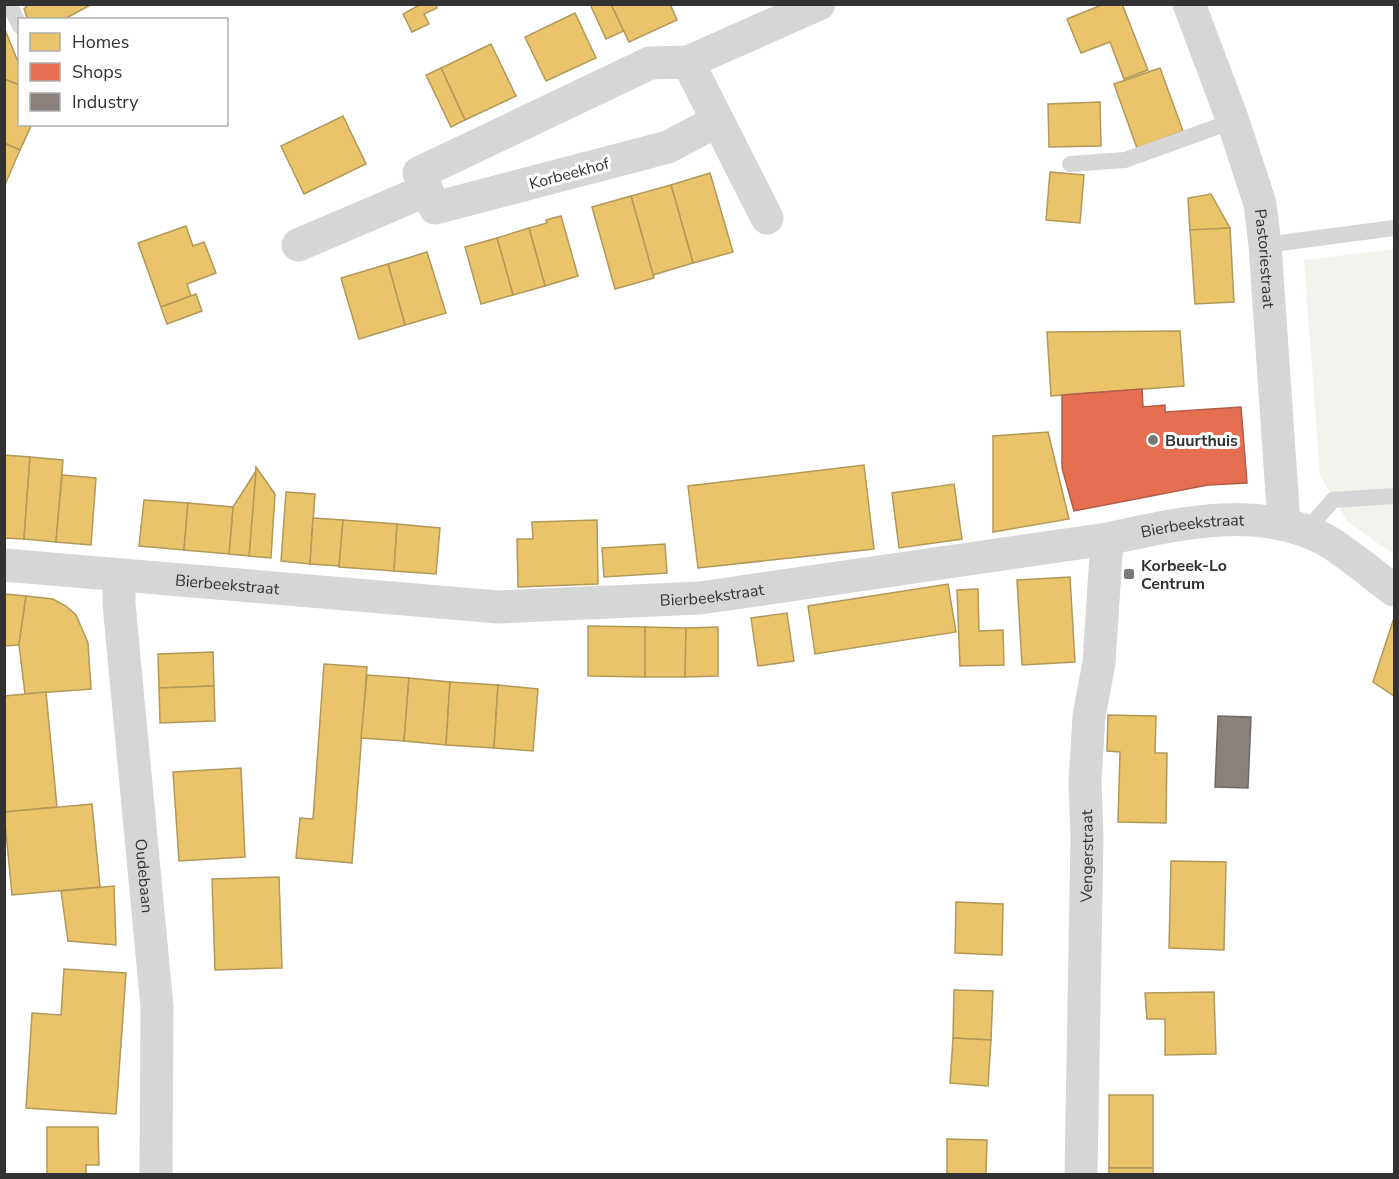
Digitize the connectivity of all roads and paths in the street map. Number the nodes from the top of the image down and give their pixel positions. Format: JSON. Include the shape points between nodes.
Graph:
{"nodes":[{"id":1,"x":9,"y":4,"type":"edge"},
{"id":2,"x":819,"y":4,"type":"edge"},
{"id":3,"x":1188,"y":4,"type":"edge"},
{"id":4,"x":18,"y":22,"type":"edge"},
{"id":5,"x":687,"y":62,"type":"junction"},
{"id":6,"x":717,"y":121,"type":"junction"},
{"id":7,"x":1233,"y":121,"type":"junction"},
{"id":8,"x":1070,"y":164,"type":"dead end"},
{"id":9,"x":427,"y":190,"type":"junction"},
{"id":10,"x":767,"y":218,"type":"dead end"},
{"id":11,"x":1395,"y":228,"type":"edge"},
{"id":12,"x":298,"y":245,"type":"dead end"},
{"id":13,"x":1265,"y":245,"type":"junction"},
{"id":14,"x":1395,"y":496,"type":"edge"},
{"id":15,"x":1295,"y":528,"type":"junction"},
{"id":16,"x":1107,"y":539,"type":"junction"},
{"id":17,"x":4,"y":565,"type":"edge"},
{"id":18,"x":119,"y":575,"type":"junction"},
{"id":19,"x":1395,"y":590,"type":"edge"},
{"id":20,"x":156,"y":1174,"type":"edge"},
{"id":21,"x":1081,"y":1174,"type":"edge"}],
"edges":[{"from":1,"to":4,"type":"lane"},
{"from":2,"to":5,"type":"street"},
{"from":3,"to":7,"type":"street","name":"Pastoriestraat"},
{"from":5,"to":6,"type":"street"},
{"from":5,"to":9,"type":"street","via":[[650,63],[419,172]]},
{"from":6,"to":9,"type":"street","name":"Korbeekhof","via":[[668,147],[435,208]]},
{"from":6,"to":10,"type":"street"},
{"from":7,"to":8,"type":"lane","via":[[1125,160]]},
{"from":7,"to":13,"type":"street","name":"Pastoriestraat","via":[[1260,204]]},
{"from":9,"to":12,"type":"street"},
{"from":11,"to":13,"type":"lane"},
{"from":13,"to":15,"type":"street","name":"Pastoriestraat"},
{"from":14,"to":15,"type":"lane","via":[[1334,500]]},
{"from":15,"to":16,"type":"street","name":"Bierbeekstraat","via":[[1232,519]]},
{"from":15,"to":19,"type":"street","name":"Bierbeekstraat","via":[[1325,540]]},
{"from":16,"to":18,"type":"street","name":"Bierbeekstraat","via":[[700,598],[498,608]]},
{"from":16,"to":21,"type":"street","name":"Vengerstraat","via":[[1100,663],[1089,716],[1085,782]]},
{"from":17,"to":18,"type":"street","name":"Bierbeekstraat"},
{"from":18,"to":20,"type":"street","name":"Oudebaan","via":[[157,1007]]}]}
